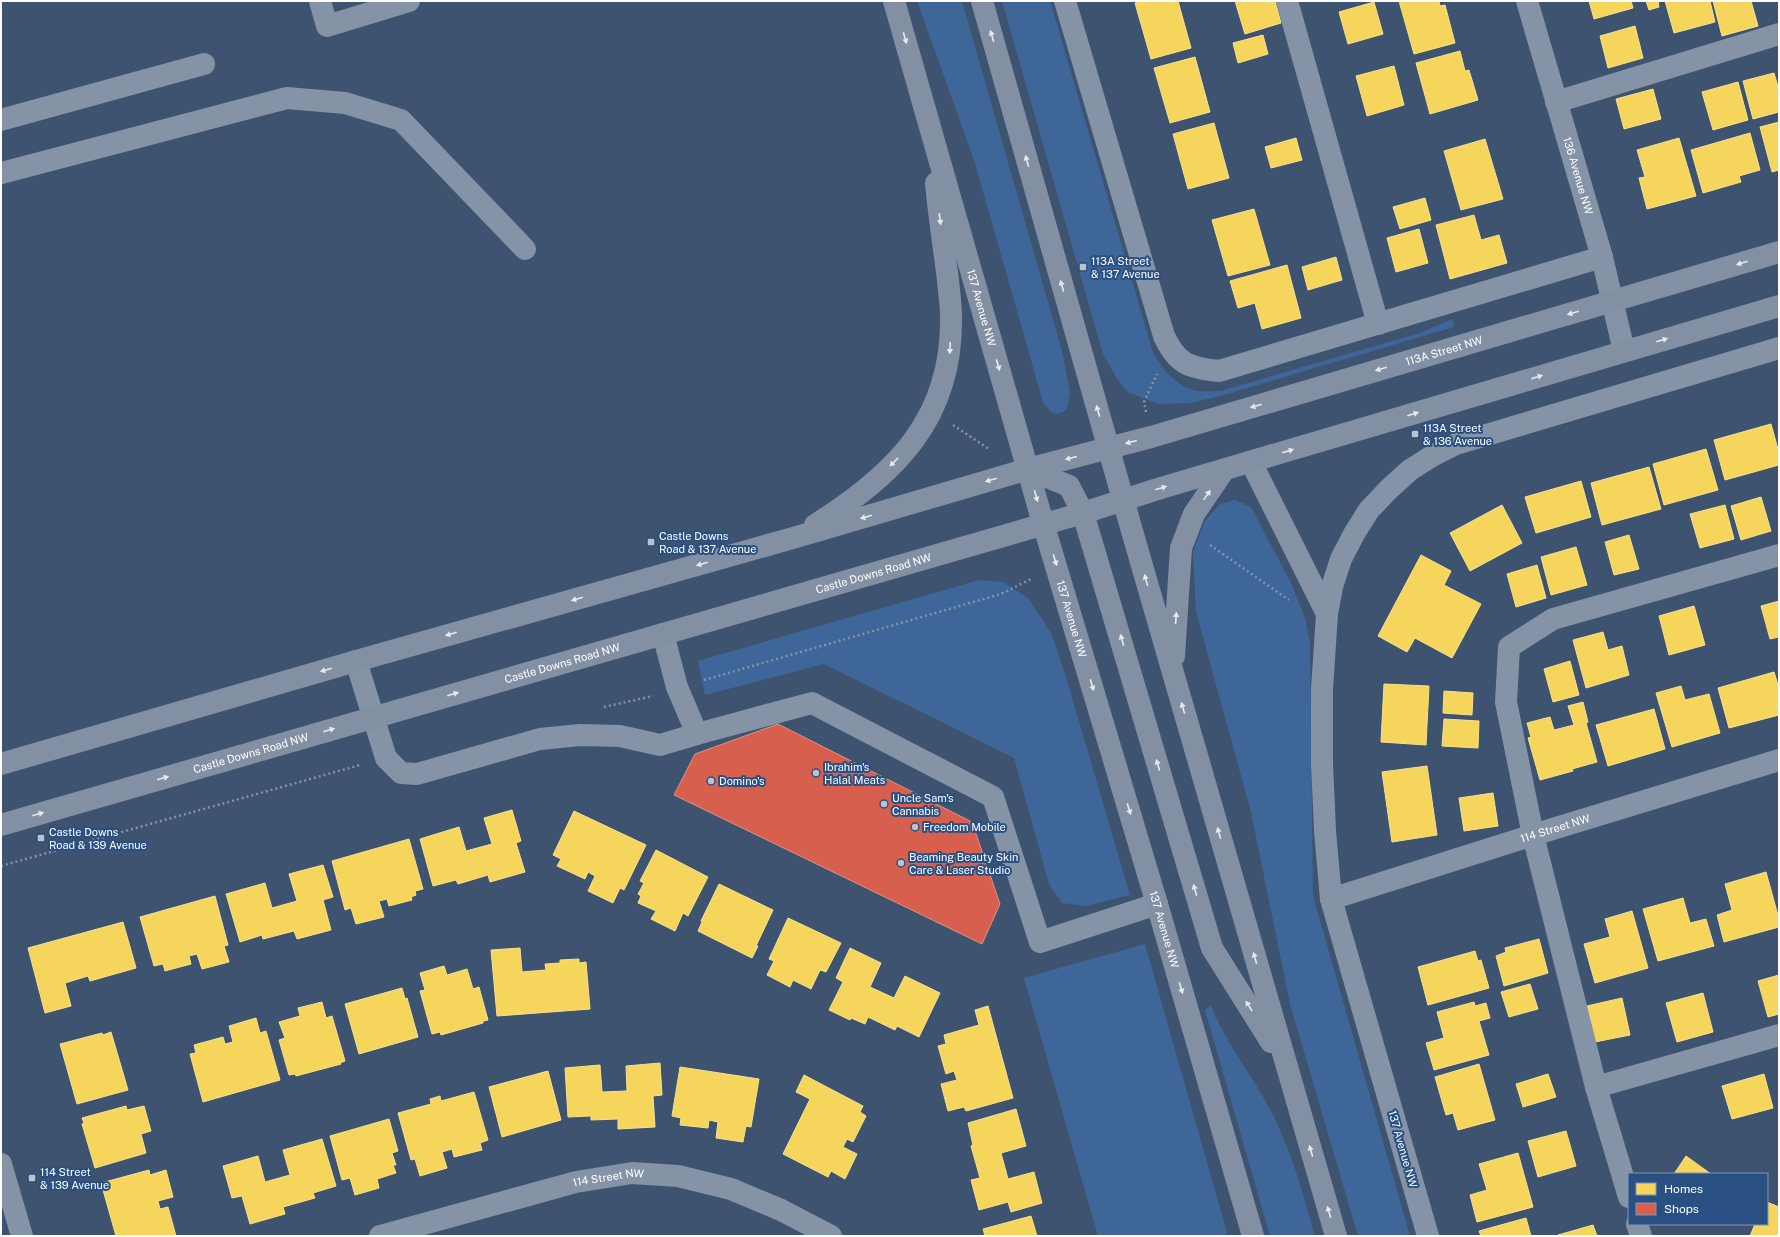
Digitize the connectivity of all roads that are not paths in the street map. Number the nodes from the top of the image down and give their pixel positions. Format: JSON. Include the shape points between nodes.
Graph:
{"nodes":[{"id":1,"x":320,"y":1,"type":"edge"},
{"id":2,"x":409,"y":1,"type":"edge"},
{"id":3,"x":894,"y":1,"type":"edge"},
{"id":4,"x":982,"y":1,"type":"edge"},
{"id":5,"x":1065,"y":1,"type":"edge"},
{"id":6,"x":1287,"y":1,"type":"edge"},
{"id":7,"x":1527,"y":1,"type":"edge"},
{"id":8,"x":1779,"y":34,"type":"edge"},
{"id":9,"x":204,"y":64,"type":"dead end"},
{"id":10,"x":1556,"y":102,"type":"junction"},
{"id":11,"x":1,"y":120,"type":"edge"},
{"id":12,"x":938,"y":152,"type":"junction"},
{"id":13,"x":1,"y":173,"type":"edge"},
{"id":14,"x":525,"y":249,"type":"dead end"},
{"id":15,"x":1779,"y":252,"type":"edge"},
{"id":16,"x":1602,"y":257,"type":"junction"},
{"id":17,"x":1613,"y":302,"type":"junction"},
{"id":18,"x":1779,"y":306,"type":"edge"},
{"id":19,"x":1378,"y":324,"type":"junction"},
{"id":20,"x":1779,"y":348,"type":"edge"},
{"id":21,"x":1624,"y":351,"type":"junction"},
{"id":22,"x":1109,"y":448,"type":"junction"},
{"id":23,"x":1251,"y":462,"type":"junction"},
{"id":24,"x":1028,"y":469,"type":"junction"},
{"id":25,"x":1224,"y":470,"type":"junction"},
{"id":26,"x":1123,"y":500,"type":"junction"},
{"id":27,"x":1083,"y":513,"type":"junction"},
{"id":28,"x":1043,"y":523,"type":"junction"},
{"id":29,"x":793,"y":538,"type":"junction"},
{"id":30,"x":1779,"y":555,"type":"edge"},
{"id":31,"x":1327,"y":614,"type":"junction"},
{"id":32,"x":663,"y":634,"type":"junction"},
{"id":33,"x":356,"y":661,"type":"junction"},
{"id":34,"x":1172,"y":671,"type":"junction"},
{"id":35,"x":372,"y":717,"type":"junction"},
{"id":36,"x":697,"y":734,"type":"junction"},
{"id":37,"x":1779,"y":760,"type":"edge"},
{"id":38,"x":1,"y":764,"type":"edge"},
{"id":39,"x":1,"y":825,"type":"edge"},
{"id":40,"x":1533,"y":835,"type":"junction"},
{"id":41,"x":1332,"y":899,"type":"junction"},
{"id":42,"x":1157,"y":904,"type":"junction"},
{"id":43,"x":1779,"y":1035,"type":"edge"},
{"id":44,"x":1285,"y":1063,"type":"junction"},
{"id":45,"x":1596,"y":1087,"type":"junction"},
{"id":46,"x":1,"y":1164,"type":"edge"},
{"id":47,"x":1628,"y":1194,"type":"edge"},
{"id":48,"x":1637,"y":1225,"type":"edge"},
{"id":49,"x":14,"y":1232,"type":"edge"},
{"id":50,"x":380,"y":1236,"type":"edge"},
{"id":51,"x":831,"y":1236,"type":"edge"},
{"id":52,"x":1253,"y":1236,"type":"edge"},
{"id":53,"x":1336,"y":1236,"type":"edge"},
{"id":54,"x":1428,"y":1236,"type":"edge"},
{"id":55,"x":1641,"y":1236,"type":"edge"}],
"edges":[{"from":1,"to":2,"type":"street","via":[[327,26]]},
{"from":3,"to":12,"type":"main road","name":"137 Avenue NW","one_way":true},
{"from":22,"to":4,"type":"main road","one_way":true},
{"from":5,"to":19,"type":"street","via":[[1164,336],[1171,351],[1187,364],[1219,371]]},
{"from":6,"to":19,"type":"street"},
{"from":7,"to":10,"type":"street","name":"136 Avenue NW"},
{"from":8,"to":10,"type":"street"},
{"from":9,"to":11,"type":"street"},
{"from":10,"to":16,"type":"street","name":"136 Avenue NW"},
{"from":12,"to":24,"type":"main road","name":"137 Avenue NW","one_way":true},
{"from":12,"to":29,"type":"main road","one_way":true,"via":[[936,184],[951,316],[950,358],[940,393],[917,438],[877,480],[836,511]]},
{"from":13,"to":14,"type":"street","via":[[287,98],[345,103],[400,120]]},
{"from":15,"to":17,"type":"main road","name":"113A Street NW","one_way":true},
{"from":16,"to":17,"type":"street","name":"136 Avenue NW"},
{"from":16,"to":19,"type":"street"},
{"from":17,"to":21,"type":"street","name":"136 Avenue NW"},
{"from":17,"to":22,"type":"main road","name":"113A Street NW","one_way":true},
{"from":21,"to":18,"type":"main road","one_way":true},
{"from":20,"to":31,"type":"street","via":[[1456,444],[1432,456],[1410,470],[1369,510],[1341,559],[1332,586]]},
{"from":23,"to":21,"type":"main road","one_way":true},
{"from":22,"to":24,"type":"main road","one_way":true},
{"from":22,"to":26,"type":"main road"},
{"from":23,"to":25,"type":"main road"},
{"from":23,"to":31,"type":"street"},
{"from":24,"to":27,"type":"main road","via":[[1069,486]]},
{"from":24,"to":28,"type":"main road","name":"137 Avenue NW","one_way":true},
{"from":24,"to":29,"type":"main road","one_way":true},
{"from":26,"to":25,"type":"main road","one_way":true},
{"from":34,"to":25,"type":"main road","one_way":true,"via":[[1181,548],[1194,514]]},
{"from":26,"to":27,"type":"main road","name":"Castle Downs Road NW"},
{"from":34,"to":26,"type":"main road","one_way":true},
{"from":27,"to":28,"type":"main road","name":"Castle Downs Road NW"},
{"from":44,"to":27,"type":"main road","one_way":true,"via":[[1212,948]]},
{"from":28,"to":32,"type":"main road","name":"Castle Downs Road NW"},
{"from":28,"to":42,"type":"main road","name":"137 Avenue NW","one_way":true},
{"from":29,"to":33,"type":"main road","one_way":true},
{"from":30,"to":40,"type":"street","via":[[1553,619],[1509,647],[1506,702]]},
{"from":31,"to":41,"type":"street","name":"137 Avenue NW","via":[[1322,689],[1322,763]]},
{"from":35,"to":32,"type":"main road","name":"Castle Downs Road NW","one_way":true},
{"from":32,"to":36,"type":"street","via":[[677,687]]},
{"from":33,"to":35,"type":"street"},
{"from":33,"to":38,"type":"main road","one_way":true},
{"from":44,"to":34,"type":"main road","one_way":true},
{"from":35,"to":36,"type":"street","via":[[386,758],[401,773],[417,774],[540,739],[580,735],[620,736],[660,745]]},
{"from":39,"to":35,"type":"main road","name":"Castle Downs Road NW","one_way":true},
{"from":36,"to":42,"type":"street","via":[[812,704],[993,797],[1040,942]]},
{"from":37,"to":40,"type":"street","name":"114 Street NW"},
{"from":40,"to":41,"type":"street","name":"114 Street NW"},
{"from":40,"to":45,"type":"street"},
{"from":41,"to":54,"type":"street","name":"137 Avenue NW"},
{"from":42,"to":52,"type":"main road","name":"137 Avenue NW","one_way":true},
{"from":43,"to":45,"type":"street"},
{"from":53,"to":44,"type":"main road","one_way":true},
{"from":45,"to":47,"type":"street"},
{"from":46,"to":49,"type":"street"},
{"from":48,"to":55,"type":"street"},
{"from":50,"to":51,"type":"street","name":"114 Street NW","via":[[576,1182],[632,1173],[678,1176],[731,1189],[781,1210]]}]}
